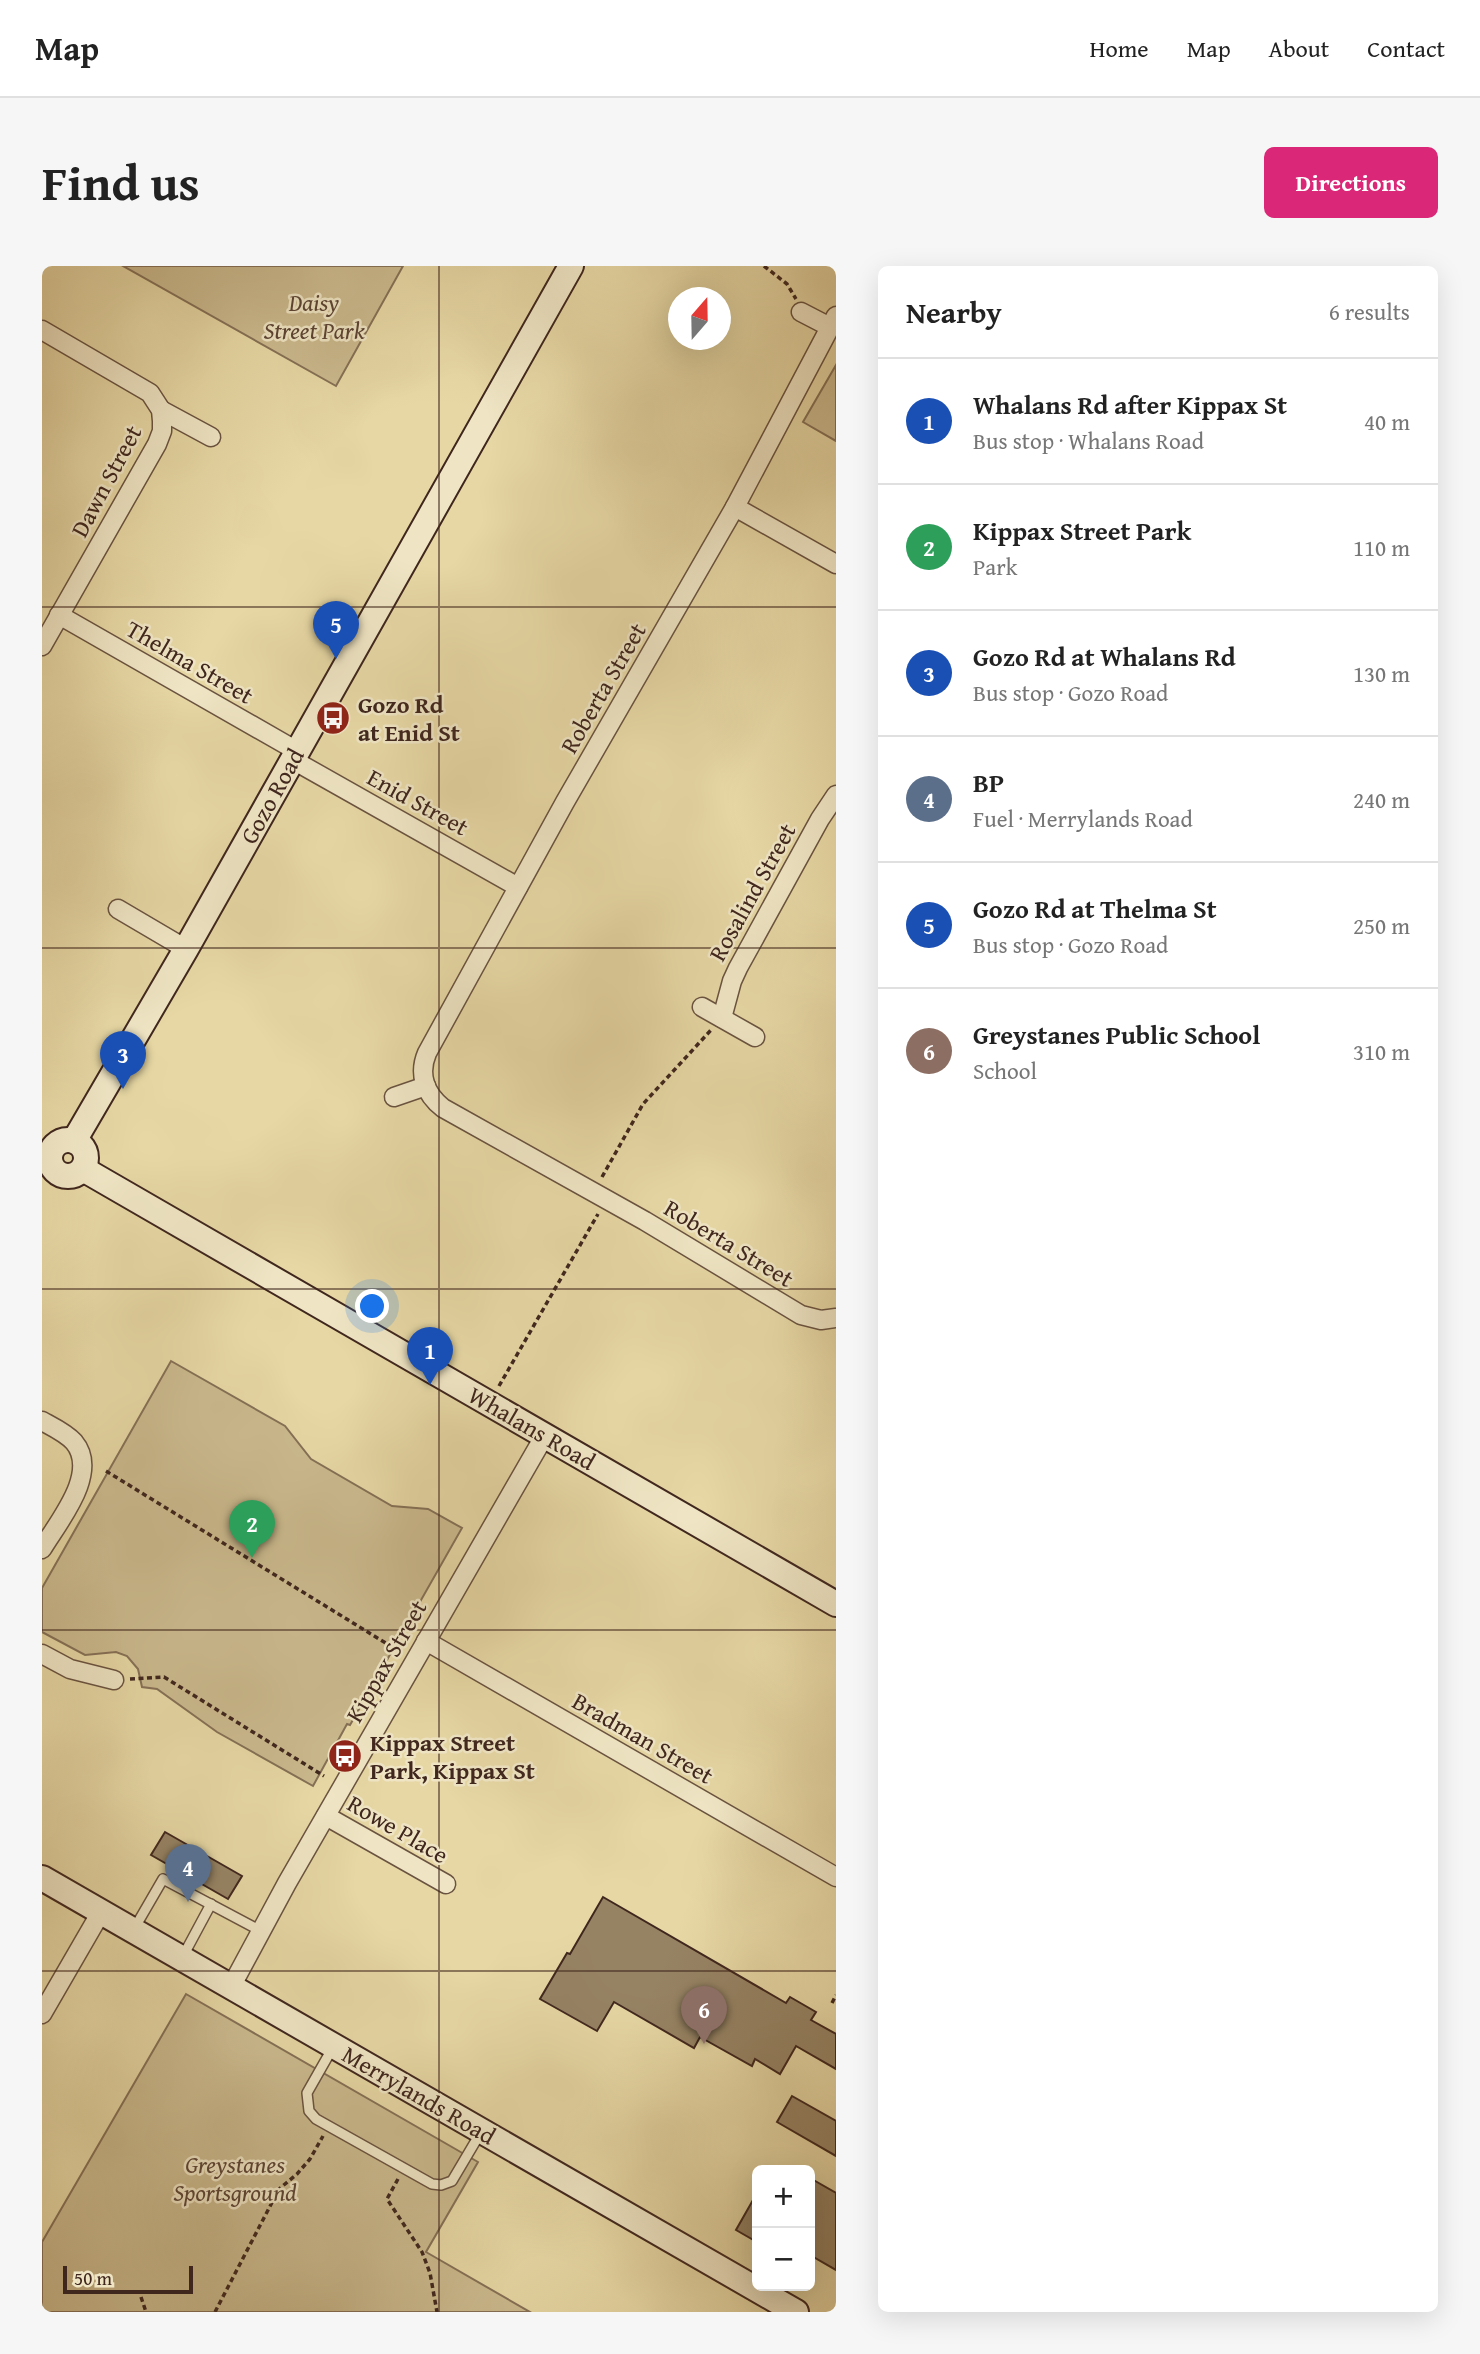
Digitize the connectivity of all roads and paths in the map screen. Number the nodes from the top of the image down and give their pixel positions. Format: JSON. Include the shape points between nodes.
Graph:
{"nodes":[{"id":1,"x":571,"y":266,"type":"edge"},
{"id":2,"x":764,"y":266,"type":"edge"},
{"id":3,"x":801,"y":312,"type":"joint"},
{"id":4,"x":833,"y":322,"type":"edge"},
{"id":5,"x":42,"y":330,"type":"edge"},
{"id":6,"x":161,"y":410,"type":"junction"},
{"id":7,"x":211,"y":437,"type":"dead end"},
{"id":8,"x":736,"y":507,"type":"junction"},
{"id":9,"x":836,"y":564,"type":"edge"},
{"id":10,"x":59,"y":615,"type":"junction"},
{"id":11,"x":42,"y":646,"type":"edge"},
{"id":12,"x":295,"y":756,"type":"junction"},
{"id":13,"x":836,"y":795,"type":"edge"},
{"id":14,"x":518,"y":887,"type":"junction"},
{"id":15,"x":118,"y":909,"type":"dead end"},
{"id":16,"x":186,"y":949,"type":"junction"},
{"id":17,"x":702,"y":1007,"type":"dead end"},
{"id":18,"x":722,"y":1018,"type":"junction"},
{"id":19,"x":755,"y":1037,"type":"dead end"},
{"id":20,"x":426,"y":1086,"type":"junction"},
{"id":21,"x":394,"y":1097,"type":"dead end"},
{"id":22,"x":74,"y":1141,"type":"junction"},
{"id":23,"x":46,"y":1148,"type":"edge"},
{"id":24,"x":83,"y":1168,"type":"junction"},
{"id":25,"x":836,"y":1318,"type":"edge"},
{"id":26,"x":42,"y":1421,"type":"edge"},
{"id":27,"x":544,"y":1435,"type":"junction"},
{"id":28,"x":106,"y":1471,"type":"dead end"},
{"id":29,"x":42,"y":1549,"type":"edge"},
{"id":30,"x":836,"y":1604,"type":"edge"},
{"id":31,"x":426,"y":1641,"type":"junction"},
{"id":32,"x":397,"y":1650,"type":"dead end"},
{"id":33,"x":42,"y":1654,"type":"edge"},
{"id":34,"x":114,"y":1680,"type":"joint"},
{"id":35,"x":324,"y":1776,"type":"dead end"},
{"id":36,"x":326,"y":1816,"type":"junction"},
{"id":37,"x":836,"y":1877,"type":"edge"},
{"id":38,"x":42,"y":1878,"type":"edge"},
{"id":39,"x":446,"y":1885,"type":"dead end"},
{"id":40,"x":211,"y":1905,"type":"junction"},
{"id":41,"x":101,"y":1913,"type":"junction"},
{"id":42,"x":134,"y":1930,"type":"junction"},
{"id":43,"x":261,"y":1931,"type":"junction"},
{"id":44,"x":182,"y":1958,"type":"junction"},
{"id":45,"x":232,"y":1987,"type":"junction"},
{"id":46,"x":836,"y":1995,"type":"edge"},
{"id":47,"x":832,"y":2003,"type":"dead end"},
{"id":48,"x":42,"y":2014,"type":"edge"},
{"id":49,"x":334,"y":2046,"type":"junction"},
{"id":50,"x":329,"y":2126,"type":"junction"},
{"id":51,"x":481,"y":2131,"type":"junction"},
{"id":52,"x":404,"y":2168,"type":"junction"},
{"id":53,"x":141,"y":2297,"type":"dead end"},
{"id":54,"x":146,"y":2312,"type":"edge"},
{"id":55,"x":215,"y":2312,"type":"edge"},
{"id":56,"x":437,"y":2312,"type":"edge"},
{"id":57,"x":796,"y":2312,"type":"edge"}],
"edges":[{"from":1,"to":12,"type":"street","name":"Gozo Road"},
{"from":2,"to":3,"type":"path","via":[[793,291]]},
{"from":3,"to":4,"type":"street"},
{"from":4,"to":8,"type":"street","name":"Roberta Street"},
{"from":5,"to":6,"type":"street","name":"Dawn Street","via":[[141,386]]},
{"from":6,"to":7,"type":"street","name":"Dawn Street"},
{"from":6,"to":10,"type":"street","name":"Dawn Street","via":[[160,438]]},
{"from":8,"to":9,"type":"street"},
{"from":8,"to":14,"type":"street","name":"Roberta Street"},
{"from":10,"to":11,"type":"street","name":"Dawn Street"},
{"from":10,"to":12,"type":"street","name":"Thelma Street"},
{"from":12,"to":14,"type":"street","name":"Enid Street"},
{"from":12,"to":16,"type":"street","name":"Gozo Road"},
{"from":13,"to":18,"type":"street","name":"Rosalind Street","via":[[735,974]]},
{"from":14,"to":20,"type":"street","name":"Roberta Street","via":[[427,1053],[422,1071]]},
{"from":15,"to":16,"type":"street"},
{"from":16,"to":22,"type":"street","name":"Gozo Road"},
{"from":17,"to":18,"type":"street"},
{"from":18,"to":19,"type":"street"},
{"from":20,"to":21,"type":"street"},
{"from":20,"to":25,"type":"street","name":"Roberta Street","via":[[443,1108],[801,1315]]},
{"from":22,"to":23,"type":"street","via":[[67,1139]]},
{"from":22,"to":24,"type":"street","via":[[86,1153]]},
{"from":23,"to":24,"type":"street","via":[[58,1174],[70,1176]]},
{"from":24,"to":27,"type":"street","name":"Whalans Road"},
{"from":26,"to":29,"type":"street","via":[[72,1440],[82,1455],[83,1470],[77,1490]]},
{"from":27,"to":30,"type":"street","name":"Whalans Road"},
{"from":27,"to":31,"type":"street","name":"Kippax Street"},
{"from":28,"to":32,"type":"path"},
{"from":31,"to":36,"type":"street","name":"Kippax Street"},
{"from":31,"to":37,"type":"street","name":"Bradman Street"},
{"from":33,"to":34,"type":"street","via":[[70,1670]]},
{"from":34,"to":35,"type":"path","via":[[164,1677]]},
{"from":36,"to":39,"type":"street","name":"Rowe Place"},
{"from":36,"to":43,"type":"street","name":"Kippax Street"},
{"from":38,"to":41,"type":"street","name":"Merrylands Road"},
{"from":40,"to":42,"type":"lane","via":[[163,1879]]},
{"from":40,"to":43,"type":"lane"},
{"from":40,"to":44,"type":"lane"},
{"from":41,"to":42,"type":"street","name":"Merrylands Road"},
{"from":41,"to":48,"type":"street"},
{"from":42,"to":44,"type":"street","name":"Merrylands Road"},
{"from":43,"to":45,"type":"street","name":"Kippax Street"},
{"from":44,"to":45,"type":"street","name":"Merrylands Road"},
{"from":45,"to":49,"type":"street","name":"Merrylands Road"},
{"from":46,"to":47,"type":"path"},
{"from":49,"to":50,"type":"lane","via":[[307,2093],[309,2111]]},
{"from":49,"to":51,"type":"street","name":"Merrylands Road"},
{"from":50,"to":52,"type":"lane"},
{"from":50,"to":55,"type":"path","via":[[310,2159],[279,2189]]},
{"from":51,"to":52,"type":"lane","via":[[452,2181],[432,2184]]},
{"from":51,"to":57,"type":"street","name":"Merrylands Road"},
{"from":52,"to":56,"type":"path","via":[[387,2199],[422,2252]]},
{"from":53,"to":54,"type":"path"}]}
